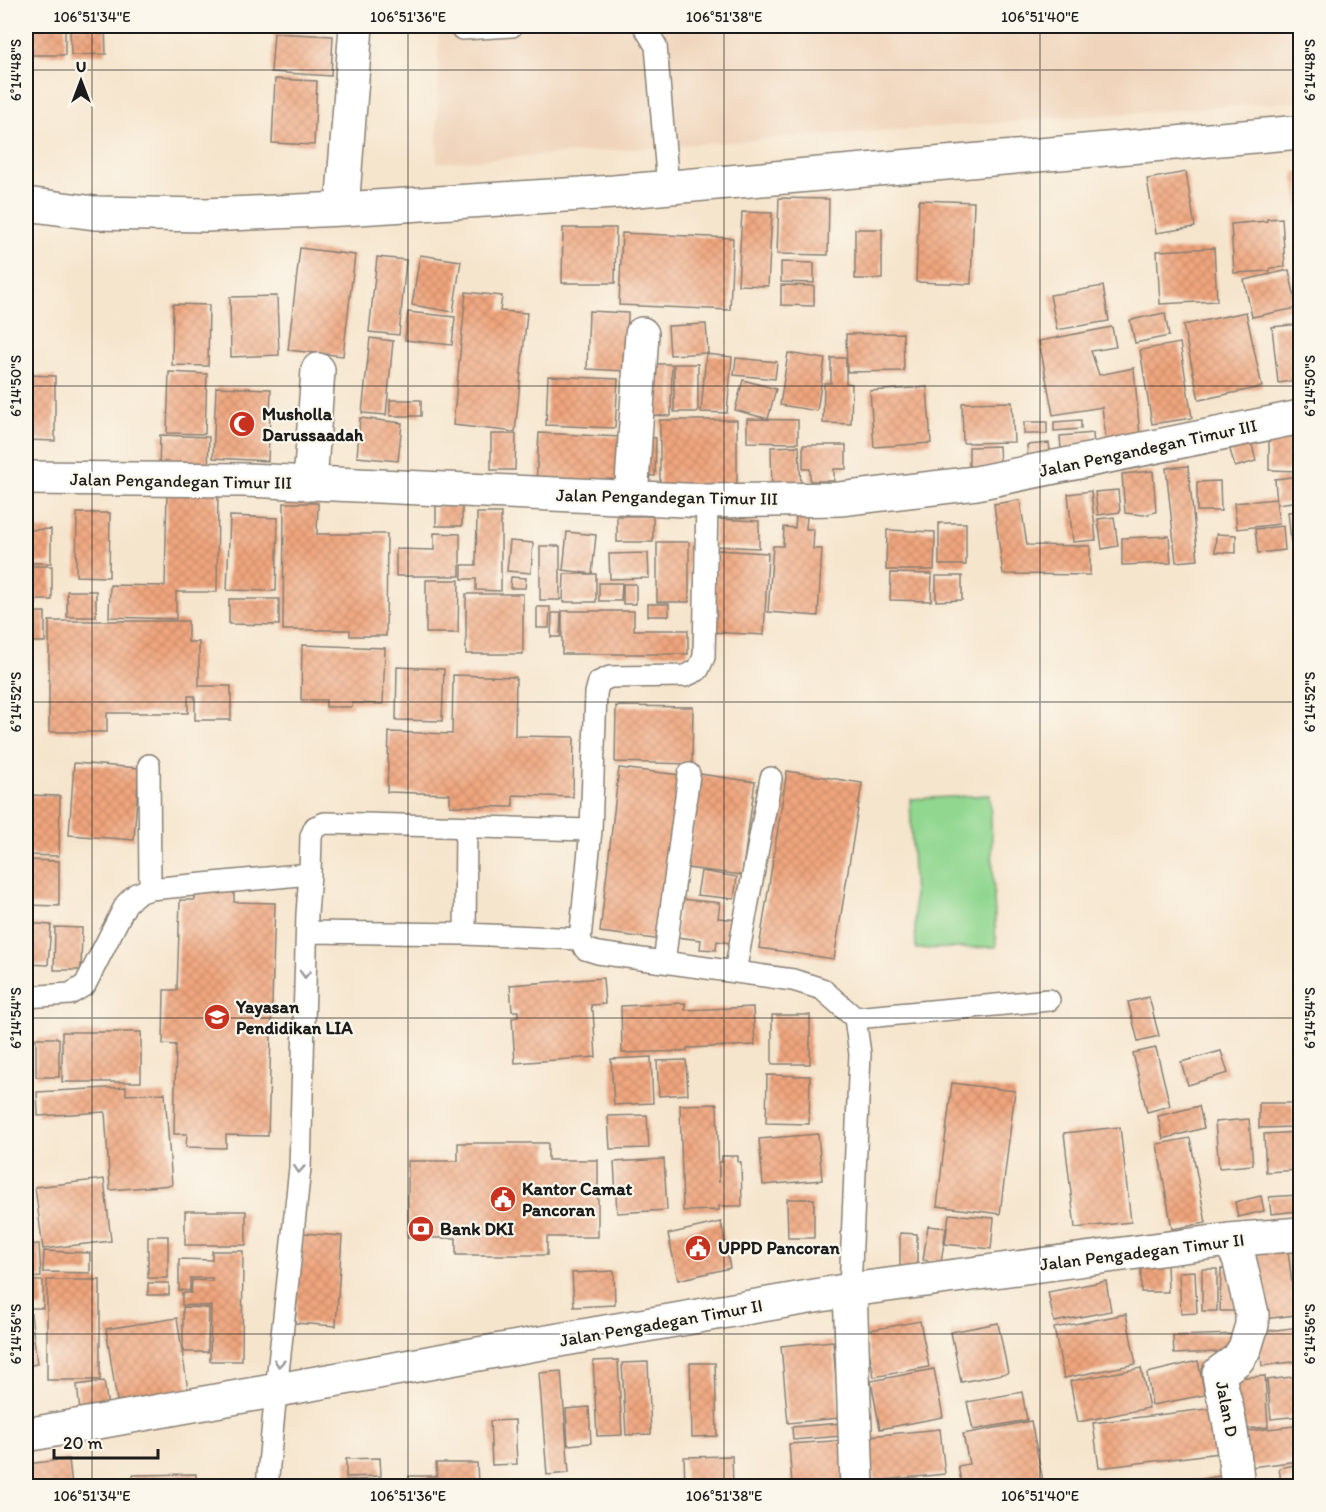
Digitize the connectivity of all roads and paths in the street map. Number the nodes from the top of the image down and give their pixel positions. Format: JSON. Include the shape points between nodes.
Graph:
{"nodes":[{"id":1,"x":356,"y":26,"type":"edge"},
{"id":2,"x":512,"y":26,"type":"edge"},
{"id":3,"x":644,"y":26,"type":"edge"},
{"id":4,"x":462,"y":29,"type":"dead end"},
{"id":5,"x":1289,"y":133,"type":"dead end"},
{"id":6,"x":668,"y":187,"type":"junction"},
{"id":7,"x":26,"y":204,"type":"edge"},
{"id":8,"x":342,"y":209,"type":"junction"},
{"id":9,"x":642,"y":334,"type":"dead end"},
{"id":10,"x":318,"y":370,"type":"dead end"},
{"id":11,"x":1300,"y":417,"type":"edge"},
{"id":12,"x":26,"y":478,"type":"edge"},
{"id":13,"x":310,"y":484,"type":"junction"},
{"id":14,"x":631,"y":498,"type":"junction"},
{"id":15,"x":707,"y":501,"type":"junction"},
{"id":16,"x":149,"y":765,"type":"dead end"},
{"id":17,"x":689,"y":774,"type":"dead end"},
{"id":18,"x":771,"y":778,"type":"dead end"},
{"id":19,"x":466,"y":827,"type":"junction"},
{"id":20,"x":591,"y":830,"type":"junction"},
{"id":21,"x":310,"y":874,"type":"junction"},
{"id":22,"x":150,"y":889,"type":"junction"},
{"id":23,"x":307,"y":932,"type":"junction"},
{"id":24,"x":465,"y":934,"type":"junction"},
{"id":25,"x":580,"y":939,"type":"junction"},
{"id":26,"x":664,"y":962,"type":"junction"},
{"id":27,"x":735,"y":972,"type":"junction"},
{"id":28,"x":26,"y":997,"type":"edge"},
{"id":29,"x":1049,"y":1000,"type":"dead end"},
{"id":30,"x":855,"y":1018,"type":"junction"},
{"id":31,"x":1300,"y":1234,"type":"edge"},
{"id":32,"x":1228,"y":1240,"type":"junction"},
{"id":33,"x":850,"y":1290,"type":"junction"},
{"id":34,"x":276,"y":1391,"type":"junction"},
{"id":35,"x":26,"y":1435,"type":"edge"},
{"id":36,"x":267,"y":1486,"type":"edge"},
{"id":37,"x":857,"y":1486,"type":"edge"},
{"id":38,"x":1238,"y":1486,"type":"edge"}],
"edges":[{"from":1,"to":8,"type":"street"},
{"from":2,"to":4,"type":"lane"},
{"from":3,"to":6,"type":"lane","via":[[656,46]]},
{"from":5,"to":6,"type":"street"},
{"from":6,"to":8,"type":"street"},
{"from":7,"to":8,"type":"street","via":[[95,213],[194,215]]},
{"from":9,"to":14,"type":"street"},
{"from":10,"to":13,"type":"street"},
{"from":11,"to":15,"type":"street","name":"Jalan Pengandegan Timur III","via":[[976,483],[840,499]]},
{"from":12,"to":13,"type":"street","name":"Jalan Pengandegan Timur III"},
{"from":13,"to":14,"type":"street","name":"Jalan Pengandegan Timur III"},
{"from":14,"to":15,"type":"street","name":"Jalan Pengandegan Timur III"},
{"from":15,"to":20,"type":"lane","via":[[704,657],[698,670],[685,676],[610,676],[599,682]]},
{"from":16,"to":22,"type":"lane"},
{"from":17,"to":26,"type":"lane"},
{"from":18,"to":27,"type":"lane"},
{"from":19,"to":20,"type":"lane"},
{"from":19,"to":21,"type":"lane","via":[[325,823],[315,827],[310,836]]},
{"from":19,"to":24,"type":"lane"},
{"from":20,"to":25,"type":"lane"},
{"from":21,"to":22,"type":"lane"},
{"from":21,"to":23,"type":"lane"},
{"from":22,"to":28,"type":"lane","via":[[136,894],[126,904],[85,985],[70,994]]},
{"from":23,"to":24,"type":"lane"},
{"from":23,"to":34,"type":"lane","one_way":true,"via":[[300,1168]]},
{"from":24,"to":25,"type":"lane"},
{"from":25,"to":26,"type":"lane","via":[[585,949],[598,953]]},
{"from":26,"to":27,"type":"lane"},
{"from":27,"to":30,"type":"lane","via":[[793,980],[822,989]]},
{"from":29,"to":30,"type":"lane"},
{"from":30,"to":33,"type":"lane","via":[[860,1054]]},
{"from":31,"to":32,"type":"street","name":"Jalan Pengadegan Timur II"},
{"from":32,"to":33,"type":"street","name":"Jalan Pengadegan Timur II"},
{"from":32,"to":38,"type":"street","name":"Jalan D","via":[[1239,1258],[1252,1314],[1245,1348],[1238,1359],[1219,1373]]},
{"from":33,"to":34,"type":"street","name":"Jalan Pengadegan Timur II"},
{"from":33,"to":37,"type":"street"},
{"from":34,"to":35,"type":"street","name":"Jalan Pengadegan Timur II"},
{"from":34,"to":36,"type":"lane"}]}
